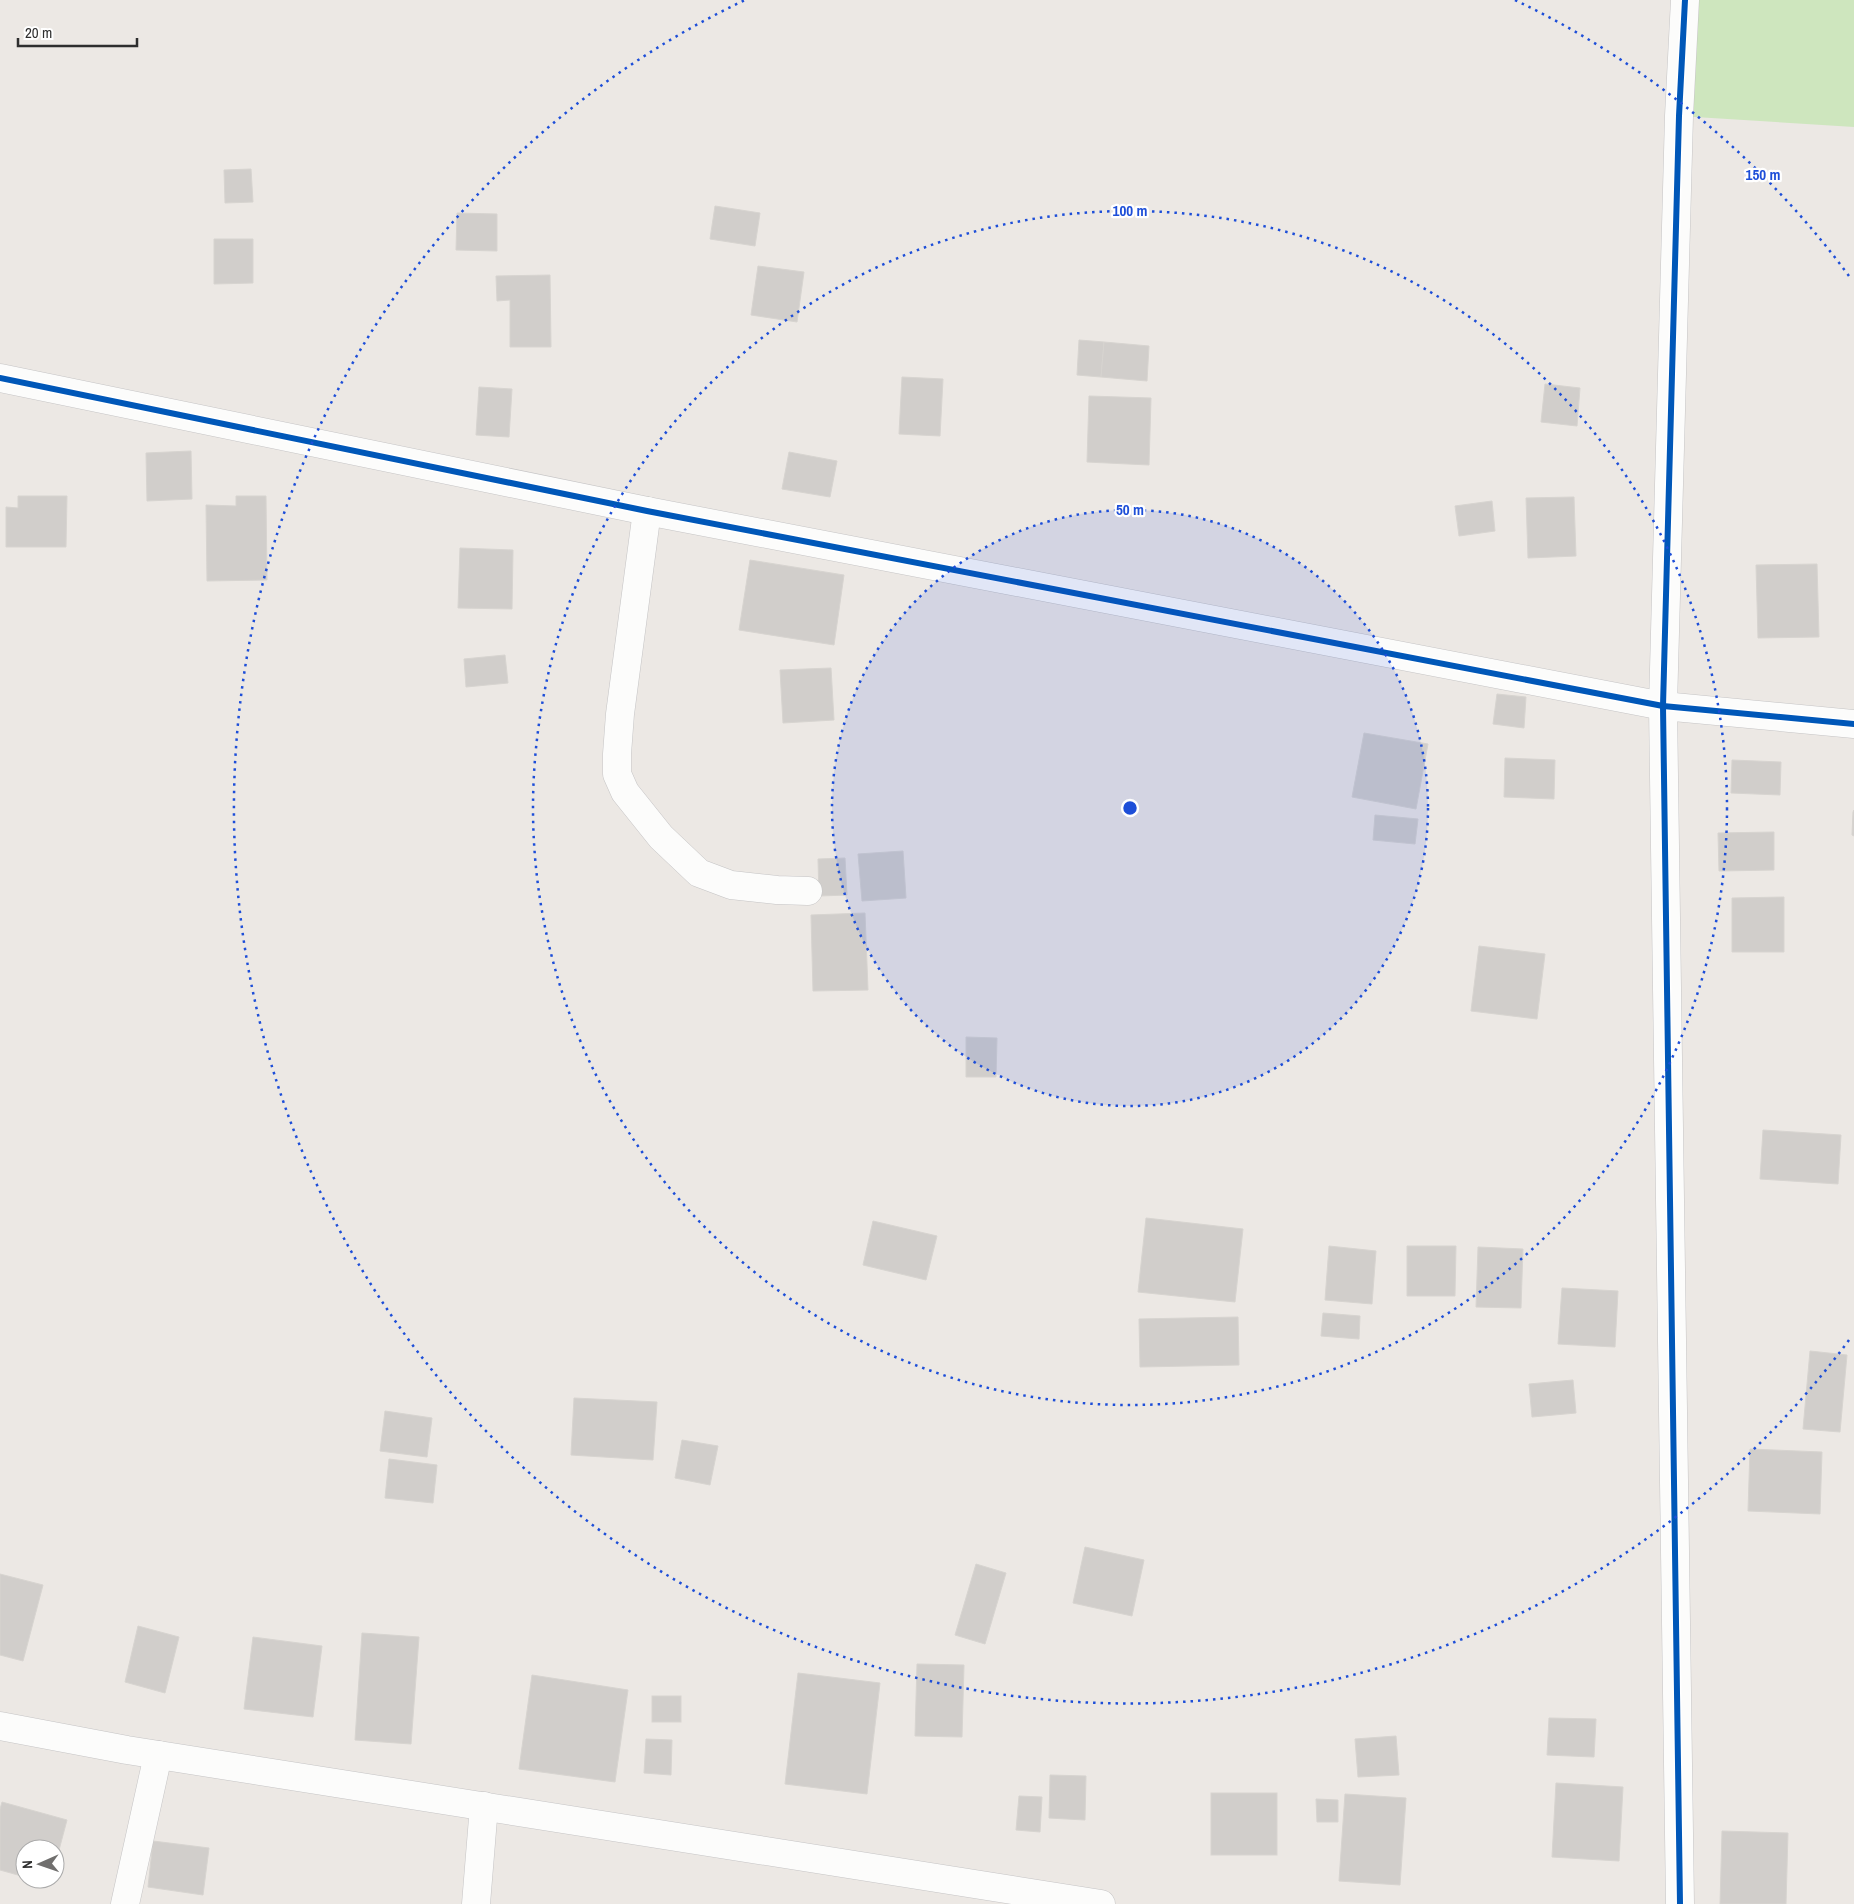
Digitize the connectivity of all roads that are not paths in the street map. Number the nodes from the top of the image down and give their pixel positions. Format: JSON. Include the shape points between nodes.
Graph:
{"nodes":[{"id":1,"x":1685,"y":0,"type":"edge"},
{"id":2,"x":0,"y":378,"type":"edge"},
{"id":3,"x":647,"y":511,"type":"junction"},
{"id":4,"x":1664,"y":706,"type":"junction"},
{"id":5,"x":1854,"y":724,"type":"edge"},
{"id":6,"x":808,"y":891,"type":"dead end"},
{"id":7,"x":0,"y":1726,"type":"edge"},
{"id":8,"x":158,"y":1755,"type":"junction"},
{"id":9,"x":484,"y":1806,"type":"junction"},
{"id":10,"x":125,"y":1904,"type":"edge"},
{"id":11,"x":476,"y":1904,"type":"edge"},
{"id":12,"x":1101,"y":1904,"type":"edge"},
{"id":13,"x":1680,"y":1904,"type":"edge"}],
"edges":[{"from":1,"to":4,"type":"street","via":[[1679,116]]},
{"from":2,"to":3,"type":"street"},
{"from":3,"to":4,"type":"street"},
{"from":3,"to":6,"type":"street","via":[[620,714],[617,774],[625,792],[661,837],[699,872],[731,885]]},
{"from":4,"to":5,"type":"street"},
{"from":4,"to":13,"type":"street"},
{"from":7,"to":8,"type":"street"},
{"from":8,"to":9,"type":"street"},
{"from":8,"to":10,"type":"street"},
{"from":9,"to":11,"type":"street"},
{"from":9,"to":12,"type":"street"}]}
